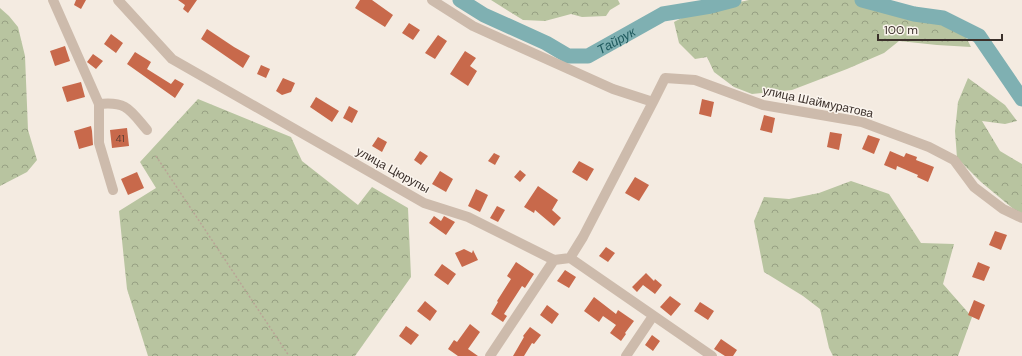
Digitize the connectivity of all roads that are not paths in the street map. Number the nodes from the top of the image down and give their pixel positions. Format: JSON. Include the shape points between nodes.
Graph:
{"nodes":[{"id":1,"x":52,"y":0,"type":"edge"},
{"id":2,"x":118,"y":0,"type":"edge"},
{"id":3,"x":432,"y":0,"type":"edge"},
{"id":4,"x":653,"y":102,"type":"junction"},
{"id":5,"x":99,"y":104,"type":"junction"},
{"id":6,"x":147,"y":130,"type":"dead end"},
{"id":7,"x":113,"y":190,"type":"dead end"},
{"id":8,"x":1022,"y":218,"type":"edge"},
{"id":9,"x":570,"y":258,"type":"junction"},
{"id":10,"x":554,"y":260,"type":"junction"},
{"id":11,"x":654,"y":316,"type":"junction"},
{"id":12,"x":490,"y":356,"type":"edge"},
{"id":13,"x":626,"y":356,"type":"edge"},
{"id":14,"x":712,"y":356,"type":"edge"}],
"edges":[{"from":1,"to":5,"type":"street"},
{"from":2,"to":10,"type":"street","name":"улица Цюрупы","via":[[172,59],[424,203],[468,217]]},
{"from":3,"to":4,"type":"street","via":[[473,26],[613,89]]},
{"from":4,"to":8,"type":"street","name":"улица Шаймуратова","via":[[665,78],[695,80],[763,105],[862,122],[929,147],[954,160],[974,187],[1003,209]]},
{"from":4,"to":9,"type":"street"},
{"from":5,"to":6,"type":"street","via":[[114,102],[128,108]]},
{"from":5,"to":7,"type":"street","via":[[99,143]]},
{"from":9,"to":10,"type":"street"},
{"from":9,"to":11,"type":"street"},
{"from":10,"to":12,"type":"street"},
{"from":11,"to":13,"type":"street"},
{"from":11,"to":14,"type":"street"}]}
